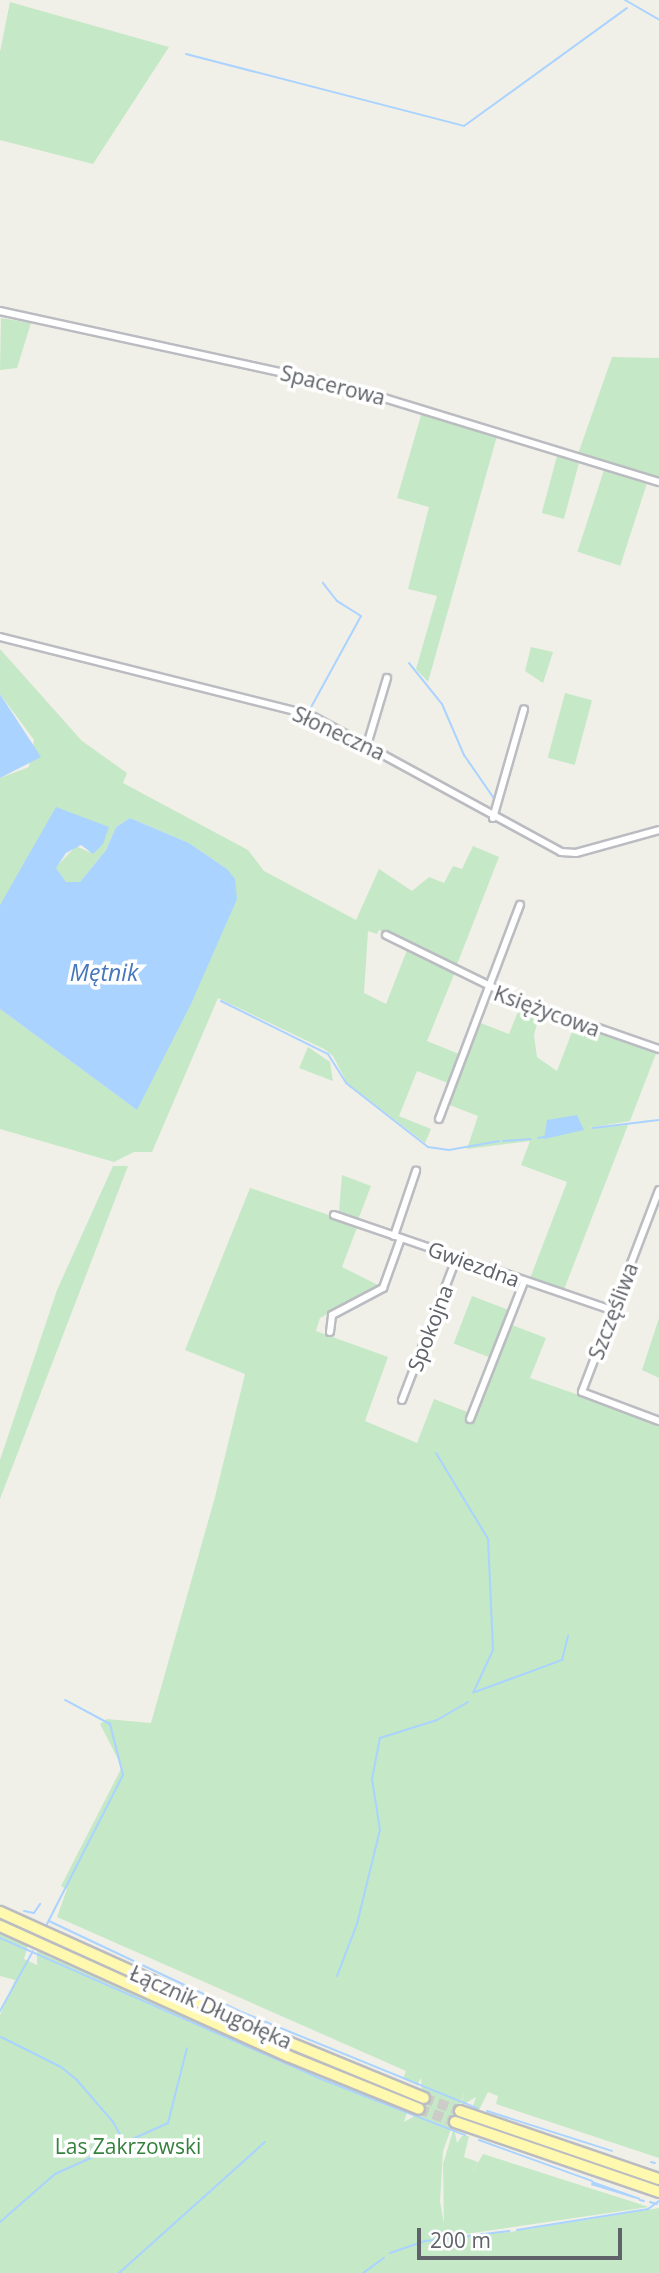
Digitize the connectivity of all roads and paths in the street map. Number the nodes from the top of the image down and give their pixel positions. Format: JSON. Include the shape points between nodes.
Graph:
{"nodes":[{"id":1,"x":0,"y":311,"type":"edge"},
{"id":2,"x":659,"y":482,"type":"edge"},
{"id":3,"x":0,"y":637,"type":"edge"},
{"id":4,"x":387,"y":678,"type":"dead end"},
{"id":5,"x":524,"y":709,"type":"dead end"},
{"id":6,"x":367,"y":745,"type":"junction"},
{"id":7,"x":493,"y":818,"type":"junction"},
{"id":8,"x":659,"y":830,"type":"edge"},
{"id":9,"x":520,"y":905,"type":"dead end"},
{"id":10,"x":386,"y":935,"type":"dead end"},
{"id":11,"x":488,"y":986,"type":"junction"},
{"id":12,"x":659,"y":1049,"type":"edge"},
{"id":13,"x":439,"y":1119,"type":"dead end"},
{"id":14,"x":416,"y":1171,"type":"dead end"},
{"id":15,"x":659,"y":1190,"type":"edge"},
{"id":16,"x":334,"y":1215,"type":"dead end"},
{"id":17,"x":398,"y":1237,"type":"junction"},
{"id":18,"x":457,"y":1256,"type":"junction"},
{"id":19,"x":524,"y":1282,"type":"junction"},
{"id":20,"x":614,"y":1311,"type":"junction"},
{"id":21,"x":330,"y":1332,"type":"dead end"},
{"id":22,"x":402,"y":1400,"type":"dead end"},
{"id":23,"x":470,"y":1419,"type":"dead end"},
{"id":24,"x":659,"y":1421,"type":"edge"},
{"id":25,"x":0,"y":1912,"type":"edge"},
{"id":26,"x":0,"y":1926,"type":"edge"},
{"id":27,"x":424,"y":2098,"type":"tunnel mouth"},
{"id":28,"x":419,"y":2109,"type":"tunnel mouth"},
{"id":29,"x":460,"y":2111,"type":"tunnel mouth"},
{"id":30,"x":455,"y":2122,"type":"tunnel mouth"},
{"id":31,"x":659,"y":2179,"type":"edge"},
{"id":32,"x":659,"y":2192,"type":"edge"}],
"edges":[{"from":1,"to":2,"type":"street","name":"Spacerowa","via":[[348,387]]},
{"from":3,"to":6,"type":"street","name":"Słoneczna","via":[[257,699],[310,715]]},
{"from":4,"to":6,"type":"street"},
{"from":5,"to":7,"type":"street"},
{"from":6,"to":7,"type":"street","name":"Słoneczna"},
{"from":7,"to":8,"type":"street","name":"Słoneczna","via":[[536,842],[568,853]]},
{"from":9,"to":11,"type":"street"},
{"from":10,"to":11,"type":"street"},
{"from":11,"to":12,"type":"street","name":"Księżycowa"},
{"from":11,"to":13,"type":"street","name":"Księżycowa"},
{"from":14,"to":17,"type":"street"},
{"from":15,"to":20,"type":"street","name":"Szczęśliwa"},
{"from":16,"to":17,"type":"street","name":"Gwiezdna"},
{"from":17,"to":18,"type":"street","name":"Gwiezdna"},
{"from":17,"to":21,"type":"street","via":[[383,1288],[332,1315]]},
{"from":18,"to":19,"type":"street","name":"Gwiezdna"},
{"from":18,"to":22,"type":"street","name":"Spokojna"},
{"from":19,"to":20,"type":"street","name":"Gwiezdna"},
{"from":19,"to":23,"type":"street"},
{"from":20,"to":24,"type":"street","name":"Szczęśliwa","via":[[582,1392]]},
{"from":25,"to":27,"type":"main road","name":"Łącznik Długołęka","via":[[276,2037]]},
{"from":26,"to":28,"type":"main road","name":"Łącznik Długołęka","via":[[288,2056]]},
{"from":29,"to":31,"type":"main road"},
{"from":30,"to":32,"type":"main road"}]}
